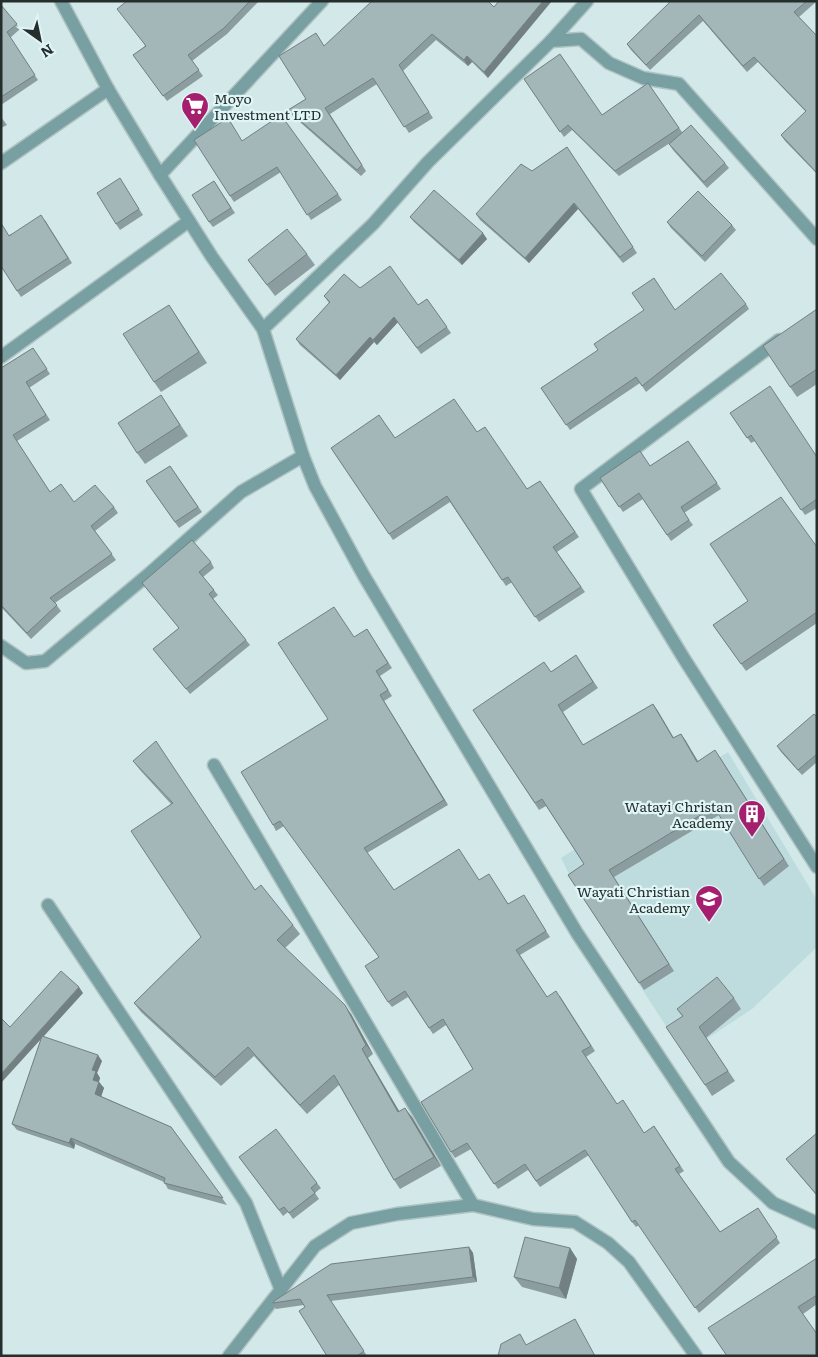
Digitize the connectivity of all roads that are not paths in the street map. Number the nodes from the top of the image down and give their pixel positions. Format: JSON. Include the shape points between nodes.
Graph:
{"nodes":[{"id":1,"x":61,"y":1,"type":"edge"},
{"id":2,"x":322,"y":1,"type":"edge"},
{"id":3,"x":586,"y":1,"type":"edge"},
{"id":4,"x":551,"y":42,"type":"junction"},
{"id":5,"x":108,"y":90,"type":"junction"},
{"id":6,"x":1,"y":163,"type":"edge"},
{"id":7,"x":160,"y":175,"type":"junction"},
{"id":8,"x":189,"y":221,"type":"junction"},
{"id":9,"x":817,"y":239,"type":"edge"},
{"id":10,"x":263,"y":329,"type":"junction"},
{"id":11,"x":785,"y":335,"type":"edge"},
{"id":12,"x":1,"y":357,"type":"edge"},
{"id":13,"x":303,"y":456,"type":"junction"},
{"id":14,"x":1,"y":646,"type":"edge"},
{"id":15,"x":214,"y":765,"type":"dead end"},
{"id":16,"x":817,"y":867,"type":"edge"},
{"id":17,"x":48,"y":906,"type":"dead end"},
{"id":18,"x":473,"y":1205,"type":"junction"},
{"id":19,"x":817,"y":1223,"type":"edge"},
{"id":20,"x":281,"y":1290,"type":"junction"},
{"id":21,"x":229,"y":1356,"type":"edge"},
{"id":22,"x":696,"y":1356,"type":"edge"}],
"edges":[{"from":1,"to":5,"type":"street"},
{"from":2,"to":7,"type":"street"},
{"from":3,"to":4,"type":"street"},
{"from":4,"to":9,"type":"street","via":[[582,39],[609,63],[643,78],[679,84]]},
{"from":4,"to":10,"type":"street","via":[[428,162],[373,224]]},
{"from":5,"to":6,"type":"street"},
{"from":5,"to":7,"type":"street"},
{"from":7,"to":8,"type":"street"},
{"from":8,"to":10,"type":"street"},
{"from":8,"to":12,"type":"street"},
{"from":10,"to":13,"type":"street"},
{"from":11,"to":16,"type":"street","via":[[581,489]]},
{"from":13,"to":14,"type":"street","via":[[241,492],[46,661],[26,663]]},
{"from":13,"to":19,"type":"street","via":[[315,486],[364,576],[577,933],[723,1154],[773,1203]]},
{"from":15,"to":18,"type":"street"},
{"from":17,"to":20,"type":"street","via":[[246,1203]]},
{"from":18,"to":20,"type":"street","via":[[351,1223],[315,1246]]},
{"from":18,"to":22,"type":"street","via":[[533,1219],[575,1222],[608,1243],[629,1262]]},
{"from":20,"to":21,"type":"street"}]}
